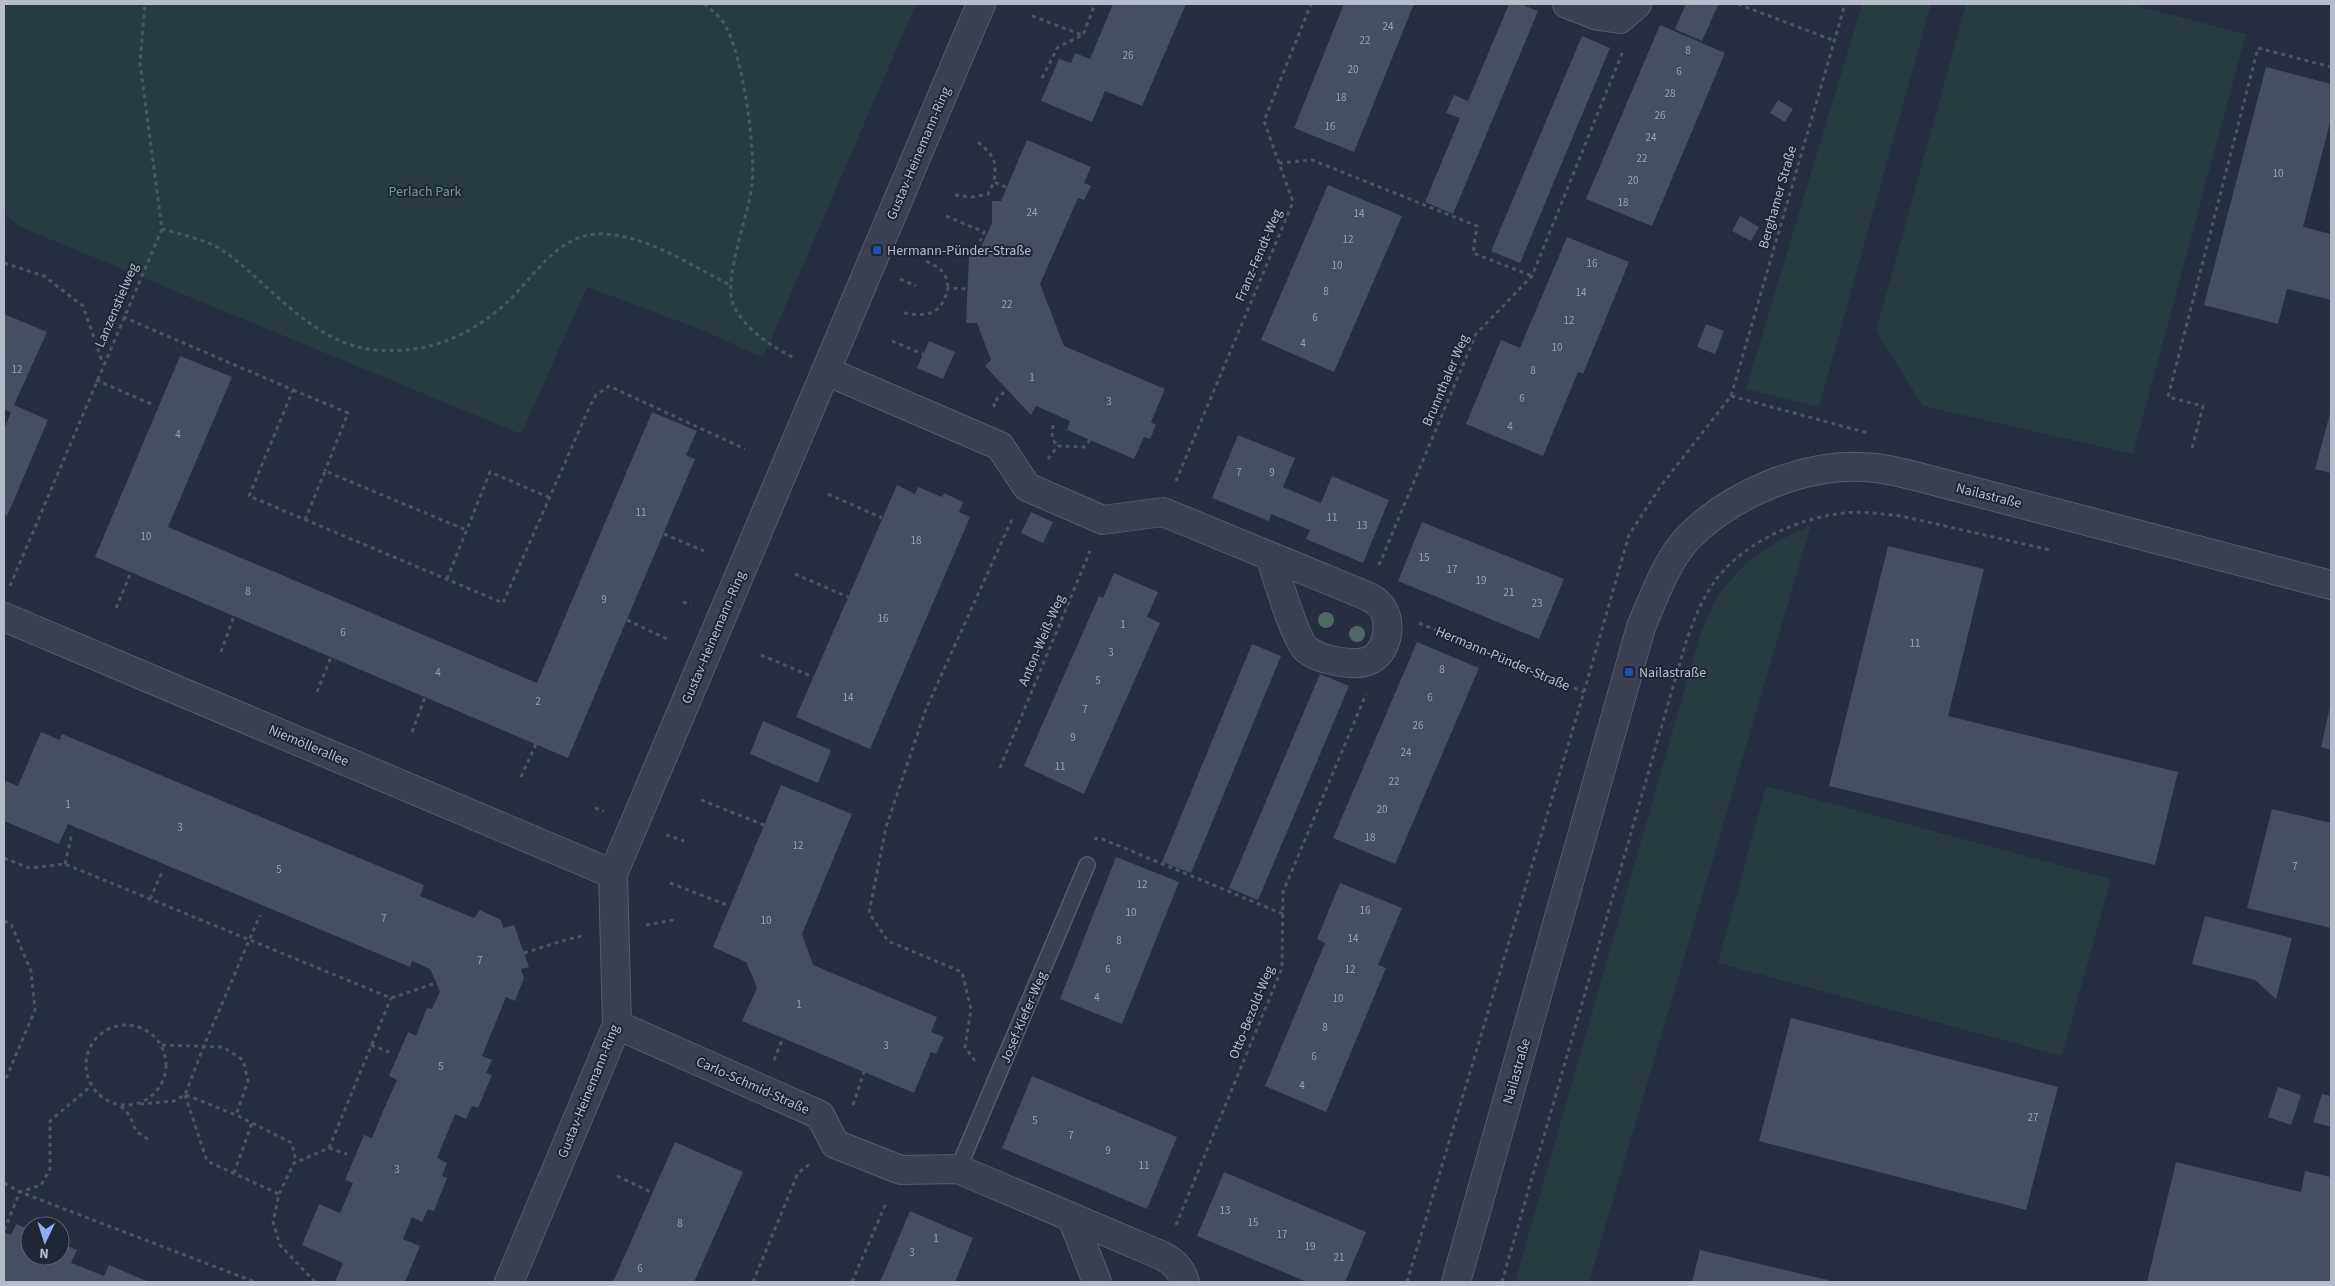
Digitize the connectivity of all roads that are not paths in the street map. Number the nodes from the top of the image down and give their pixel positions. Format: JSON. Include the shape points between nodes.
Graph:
{"nodes":[{"id":1,"x":982,"y":4,"type":"edge"},
{"id":2,"x":1567,"y":4,"type":"edge"},
{"id":3,"x":1628,"y":11,"type":"edge"},
{"id":4,"x":826,"y":371,"type":"junction"},
{"id":5,"x":1270,"y":556,"type":"junction"},
{"id":6,"x":2331,"y":585,"type":"edge"},
{"id":7,"x":4,"y":617,"type":"edge"},
{"id":8,"x":1087,"y":865,"type":"road end"},
{"id":9,"x":613,"y":874,"type":"junction"},
{"id":10,"x":617,"y":1025,"type":"junction"},
{"id":11,"x":958,"y":1169,"type":"junction"},
{"id":12,"x":1072,"y":1218,"type":"junction"},
{"id":13,"x":508,"y":1282,"type":"edge"},
{"id":14,"x":1097,"y":1282,"type":"edge"},
{"id":15,"x":1185,"y":1282,"type":"edge"},
{"id":16,"x":1456,"y":1282,"type":"edge"}],
"edges":[{"from":1,"to":4,"type":"street","name":"Gustav-Heinemann-Ring"},
{"from":2,"to":3,"type":"street","via":[[1598,16]]},
{"from":4,"to":5,"type":"street","via":[[1000,446],[1023,481],[1103,520],[1163,512]]},
{"from":4,"to":9,"type":"street","name":"Gustav-Heinemann-Ring"},
{"from":5,"to":5,"type":"street","via":[[1295,628],[1306,649],[1326,659],[1350,664],[1372,659],[1382,650],[1387,636],[1376,605]]},
{"from":6,"to":16,"type":"street","name":"Nailastraße","via":[[1915,476],[1863,467],[1819,471],[1783,479],[1732,505],[1686,540],[1662,579],[1641,627]]},
{"from":7,"to":9,"type":"street","name":"Niemöllerallee"},
{"from":8,"to":11,"type":"lane","name":"Josef-Kiefer-Weg"},
{"from":9,"to":10,"type":"street","name":"Gustav-Heinemann-Ring"},
{"from":10,"to":11,"type":"street","name":"Carlo-Schmid-Straße","via":[[820,1115],[835,1144],[901,1170]]},
{"from":10,"to":13,"type":"street","name":"Gustav-Heinemann-Ring"},
{"from":11,"to":12,"type":"street","name":"Carlo-Schmid-Straße"},
{"from":12,"to":14,"type":"street"},
{"from":12,"to":15,"type":"street","name":"Carlo-Schmid-Straße","via":[[1163,1256],[1175,1263]]}]}
